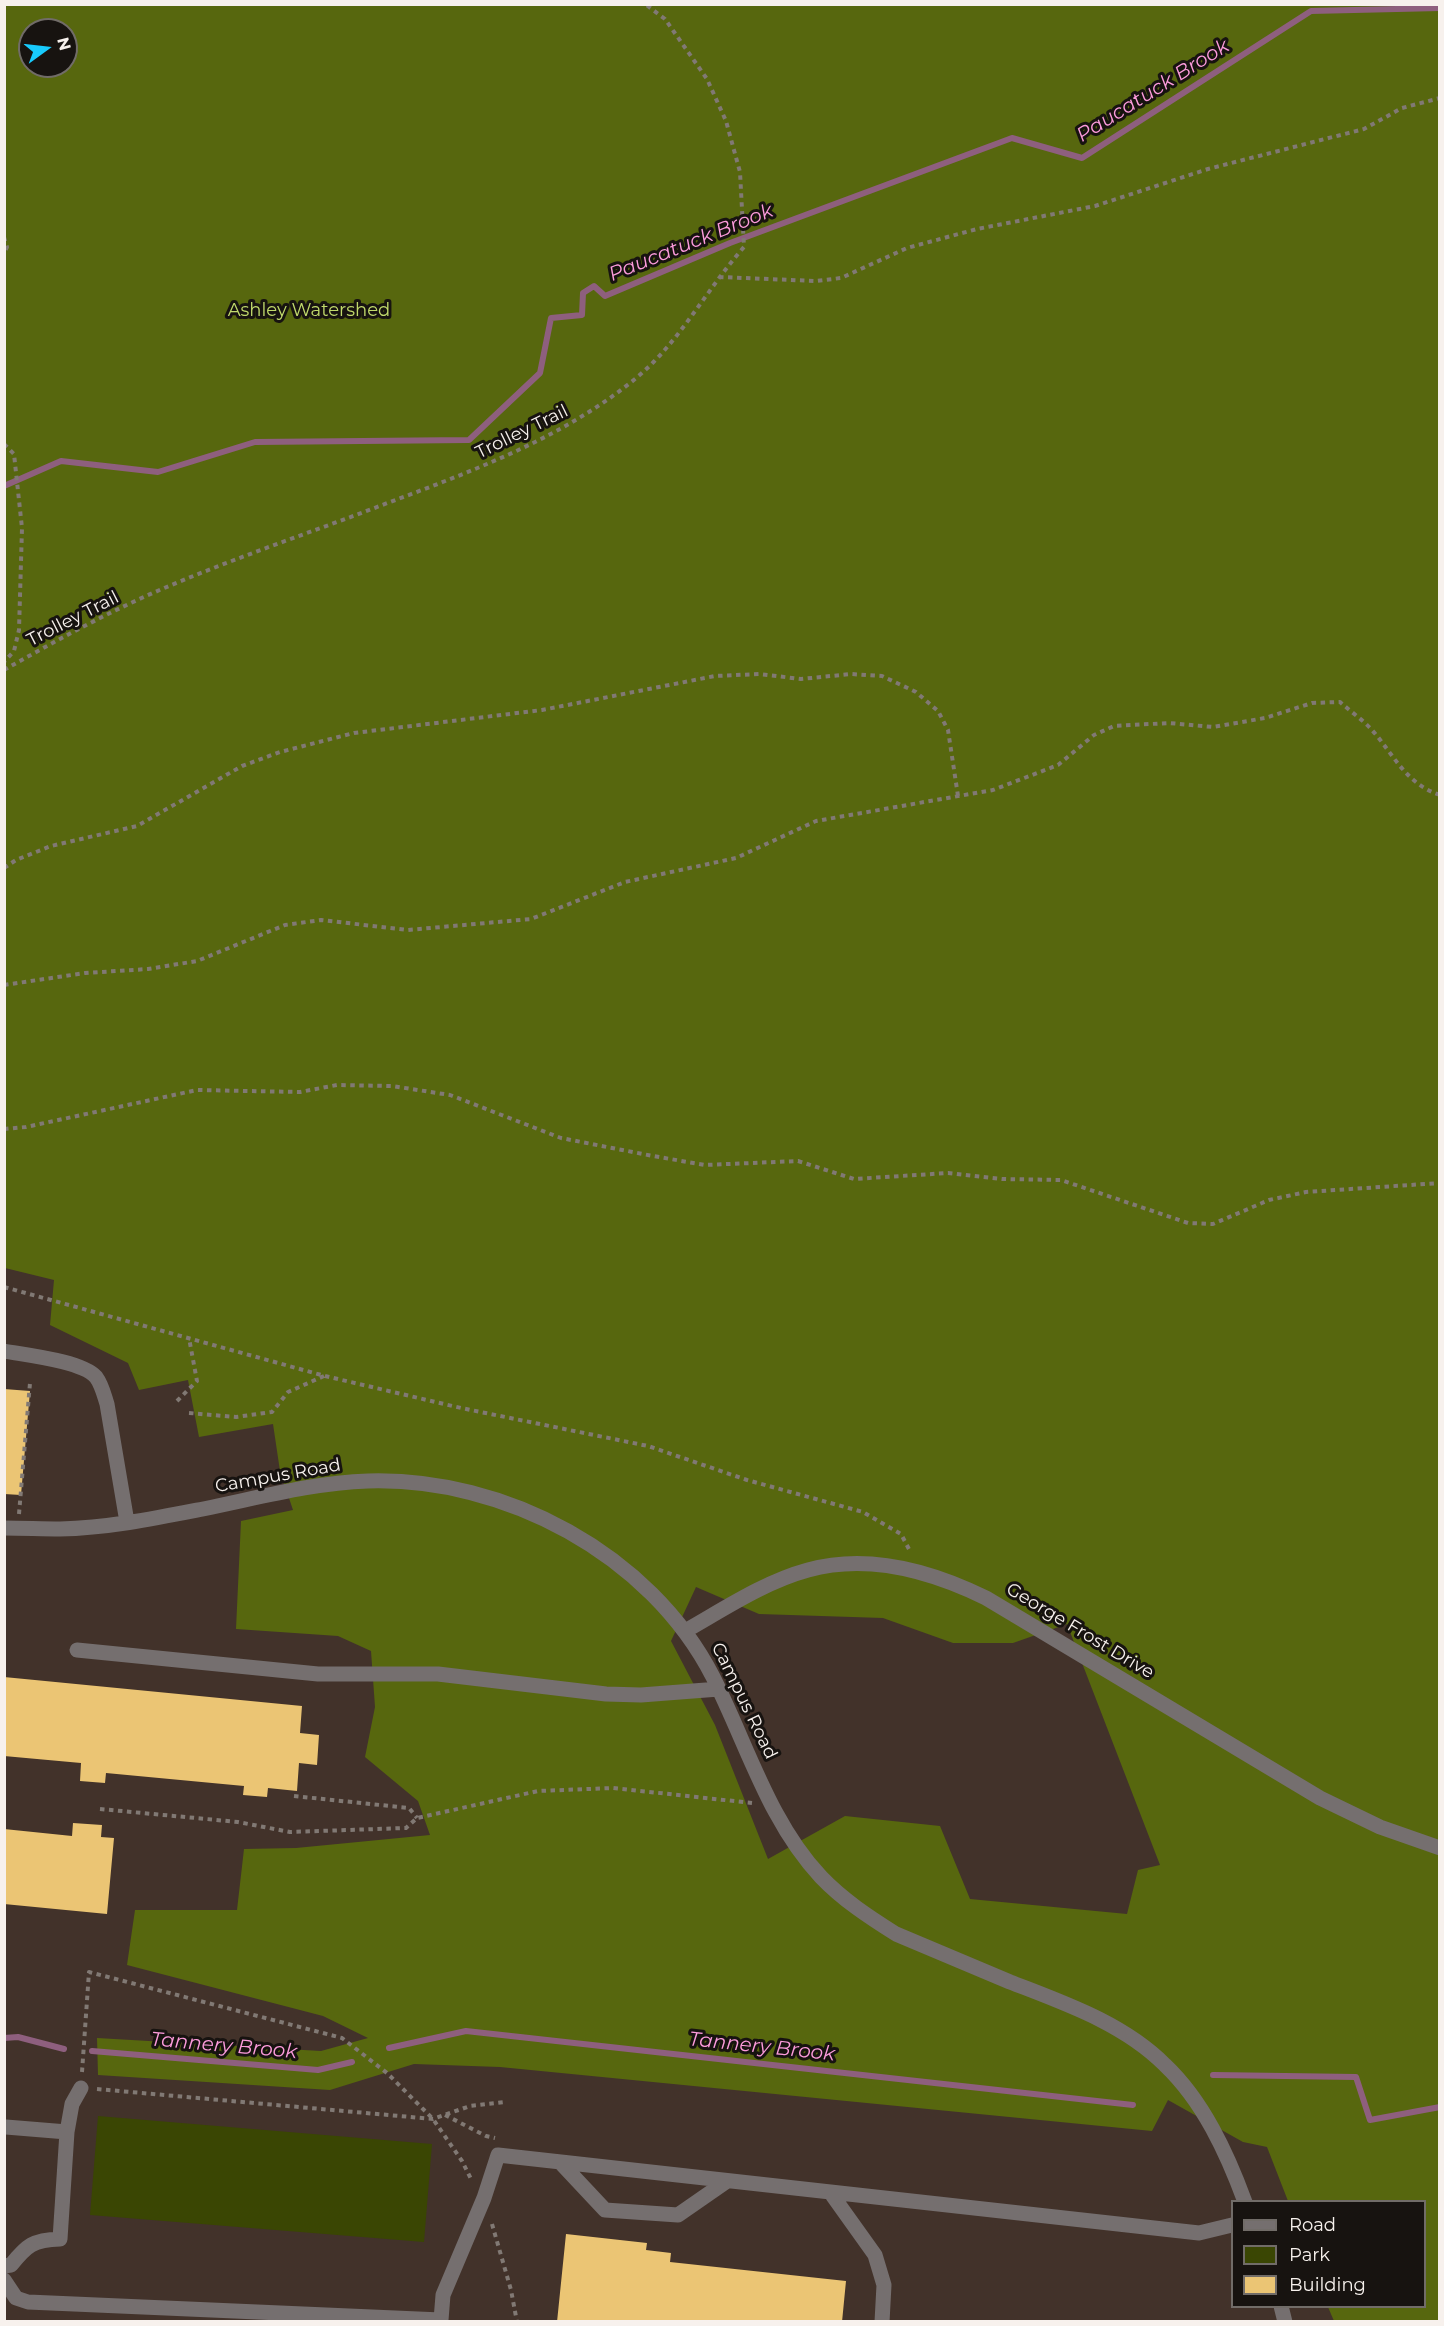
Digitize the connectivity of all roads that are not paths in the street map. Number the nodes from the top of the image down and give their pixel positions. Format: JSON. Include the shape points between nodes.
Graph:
{"nodes":[{"id":1,"x":4,"y":1351,"type":"edge"},
{"id":2,"x":127,"y":1522,"type":"junction"},
{"id":3,"x":4,"y":1528,"type":"edge"},
{"id":4,"x":685,"y":1631,"type":"junction"},
{"id":5,"x":78,"y":1650,"type":"dead end"},
{"id":6,"x":719,"y":1689,"type":"junction"},
{"id":7,"x":1440,"y":1848,"type":"edge"},
{"id":8,"x":81,"y":2088,"type":"road end"},
{"id":9,"x":5,"y":2131,"type":"edge"},
{"id":10,"x":67,"y":2132,"type":"junction"},
{"id":11,"x":560,"y":2162,"type":"junction"},
{"id":12,"x":727,"y":2181,"type":"junction"},
{"id":13,"x":830,"y":2192,"type":"junction"},
{"id":14,"x":1244,"y":2200,"type":"edge"},
{"id":15,"x":1231,"y":2225,"type":"edge"},
{"id":16,"x":4,"y":2266,"type":"edge"},
{"id":17,"x":4,"y":2280,"type":"edge"},
{"id":18,"x":882,"y":2322,"type":"edge"}],
"edges":[{"from":1,"to":2,"type":"street","via":[[63,1362],[95,1376],[107,1404]]},
{"from":2,"to":3,"type":"street","name":"Campus Road","via":[[61,1529]]},
{"from":2,"to":4,"type":"street","name":"Campus Road","via":[[318,1485],[394,1481],[454,1489],[517,1508],[584,1540],[628,1572]]},
{"from":4,"to":6,"type":"street","name":"Campus Road"},
{"from":4,"to":7,"type":"street","name":"George Frost Drive","via":[[768,1586],[808,1570],[866,1564],[922,1572],[986,1598],[1320,1798],[1380,1827]]},
{"from":5,"to":6,"type":"street","via":[[318,1674],[438,1674],[606,1694]]},
{"from":6,"to":14,"type":"street","name":"Campus Road","via":[[772,1806],[809,1863],[833,1890],[896,1934],[1103,2021],[1138,2042],[1167,2066],[1199,2107]]},
{"from":8,"to":10,"type":"street","via":[[72,2104]]},
{"from":9,"to":10,"type":"street"},
{"from":10,"to":16,"type":"street","via":[[60,2239],[41,2240],[25,2247],[11,2265]]},
{"from":11,"to":12,"type":"street"},
{"from":11,"to":12,"type":"street","via":[[605,2210],[678,2215]]},
{"from":11,"to":17,"type":"street","via":[[498,2155],[443,2295],[441,2320],[28,2302],[16,2298]]},
{"from":12,"to":13,"type":"street"},
{"from":13,"to":15,"type":"street","via":[[1198,2233]]},
{"from":13,"to":18,"type":"street","via":[[875,2255],[884,2285]]}]}
